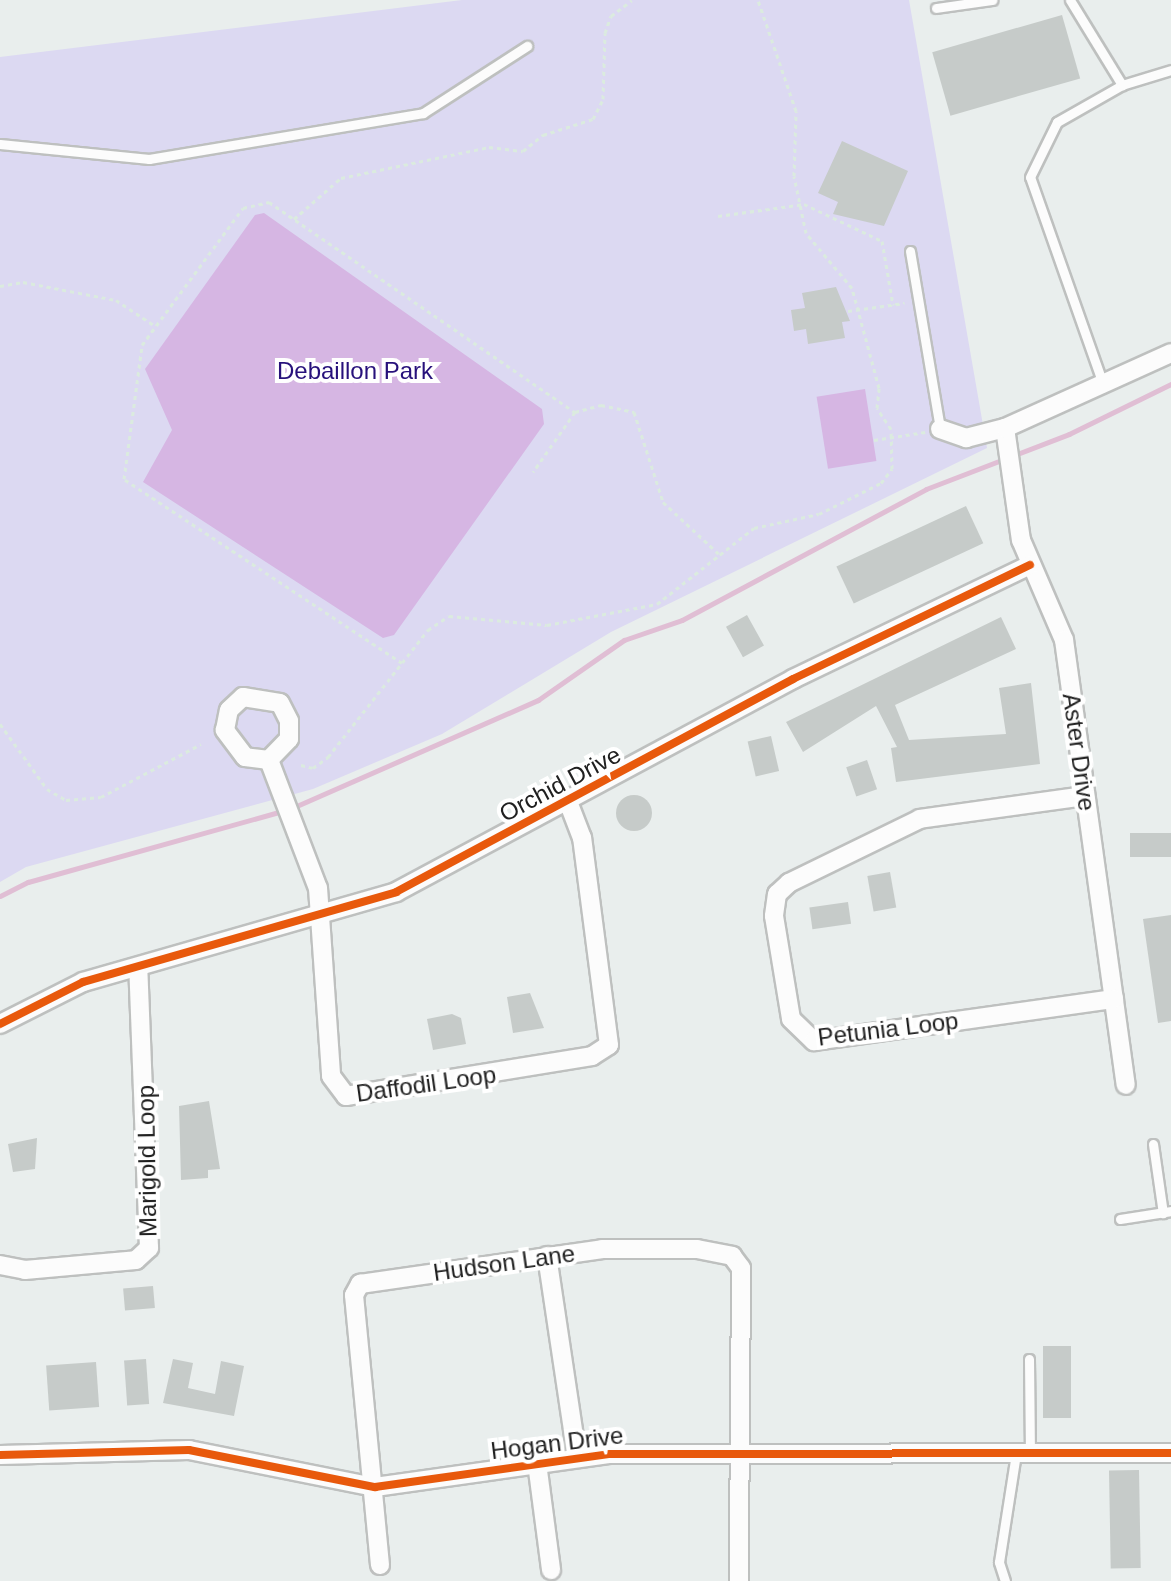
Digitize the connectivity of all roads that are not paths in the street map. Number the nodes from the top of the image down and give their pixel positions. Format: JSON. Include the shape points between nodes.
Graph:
{"nodes":[{"id":1,"x":992,"y":0,"type":"edge"},
{"id":2,"x":1070,"y":0,"type":"edge"},
{"id":3,"x":936,"y":8,"type":"dead end"},
{"id":4,"x":527,"y":46,"type":"dead end"},
{"id":5,"x":1171,"y":70,"type":"edge"},
{"id":6,"x":1122,"y":85,"type":"junction"},
{"id":7,"x":0,"y":144,"type":"edge"},
{"id":8,"x":910,"y":251,"type":"dead end"},
{"id":9,"x":1171,"y":353,"type":"edge"},
{"id":10,"x":1103,"y":384,"type":"junction"},
{"id":11,"x":1005,"y":428,"type":"junction"},
{"id":12,"x":940,"y":429,"type":"joint"},
{"id":13,"x":1030,"y":565,"type":"junction"},
{"id":14,"x":269,"y":760,"type":"dead end"},
{"id":15,"x":1085,"y":796,"type":"junction"},
{"id":16,"x":569,"y":804,"type":"junction"},
{"id":17,"x":322,"y":915,"type":"junction"},
{"id":18,"x":138,"y":967,"type":"junction"},
{"id":19,"x":1114,"y":999,"type":"junction"},
{"id":20,"x":0,"y":1024,"type":"edge"},
{"id":21,"x":1126,"y":1085,"type":"dead end"},
{"id":22,"x":1153,"y":1144,"type":"dead end"},
{"id":23,"x":1167,"y":1212,"type":"edge"},
{"id":24,"x":1120,"y":1219,"type":"dead end"},
{"id":25,"x":547,"y":1256,"type":"junction"},
{"id":26,"x":0,"y":1265,"type":"edge"},
{"id":27,"x":1029,"y":1359,"type":"dead end"},
{"id":28,"x":739,"y":1453,"type":"junction"},
{"id":29,"x":1171,"y":1453,"type":"edge"},
{"id":30,"x":1023,"y":1454,"type":"junction"},
{"id":31,"x":0,"y":1455,"type":"edge"},
{"id":32,"x":577,"y":1457,"type":"junction"},
{"id":33,"x":537,"y":1463,"type":"junction"},
{"id":34,"x":375,"y":1487,"type":"junction"},
{"id":35,"x":380,"y":1565,"type":"dead end"},
{"id":36,"x":551,"y":1570,"type":"dead end"},
{"id":37,"x":739,"y":1581,"type":"edge"},
{"id":38,"x":1005,"y":1581,"type":"edge"}],
"edges":[{"from":1,"to":3,"type":"lane"},
{"from":2,"to":6,"type":"lane"},
{"from":4,"to":7,"type":"lane","via":[[453,99],[408,115],[149,159]]},
{"from":5,"to":6,"type":"lane"},
{"from":6,"to":10,"type":"lane","via":[[1057,122],[1030,177]]},
{"from":8,"to":12,"type":"lane"},
{"from":9,"to":10,"type":"street"},
{"from":10,"to":11,"type":"street"},
{"from":11,"to":12,"type":"street","via":[[966,438]]},
{"from":11,"to":13,"type":"street","name":"Aster Drive"},
{"from":13,"to":15,"type":"street","name":"Aster Drive","via":[[1064,640]]},
{"from":13,"to":16,"type":"street","name":"Orchid Drive","via":[[793,679]]},
{"from":14,"to":17,"type":"street","name":"Daffodil Loop"},
{"from":15,"to":19,"type":"street","name":"Aster Drive"},
{"from":15,"to":19,"type":"street","name":"Petunia Loop","via":[[920,819],[789,883],[777,894],[774,916],[791,1019],[814,1041]]},
{"from":16,"to":17,"type":"street","name":"Orchid Drive","via":[[396,892]]},
{"from":16,"to":17,"type":"street","name":"Daffodil Loop","via":[[582,838],[610,1026],[601,1052],[369,1097],[338,1092],[331,1076]]},
{"from":17,"to":18,"type":"street","name":"Orchid Drive"},
{"from":18,"to":20,"type":"street","name":"Orchid Drive","via":[[62,991]]},
{"from":18,"to":26,"type":"street","name":"Marigold Loop","via":[[149,1248],[136,1260],[111,1263],[25,1270]]},
{"from":19,"to":21,"type":"street","name":"Aster Drive"},
{"from":22,"to":23,"type":"lane"},
{"from":23,"to":24,"type":"lane"},
{"from":25,"to":28,"type":"street","name":"Hudson Lane","via":[[697,1249],[732,1256],[743,1283]]},
{"from":25,"to":32,"type":"street"},
{"from":25,"to":34,"type":"street","name":"Hudson Lane","via":[[360,1284],[354,1295]]},
{"from":27,"to":30,"type":"lane"},
{"from":28,"to":30,"type":"street","name":"Hogan Drive"},
{"from":28,"to":32,"type":"street","name":"Hogan Drive"},
{"from":28,"to":37,"type":"street"},
{"from":29,"to":30,"type":"street","name":"Hogan Drive"},
{"from":30,"to":38,"type":"lane","via":[[999,1562]]},
{"from":31,"to":34,"type":"street","name":"Hogan Drive","via":[[189,1450]]},
{"from":32,"to":33,"type":"street","name":"Hogan Drive"},
{"from":33,"to":34,"type":"street","name":"Hogan Drive"},
{"from":33,"to":36,"type":"street"},
{"from":34,"to":35,"type":"street","name":"Hudson Lane"}]}
